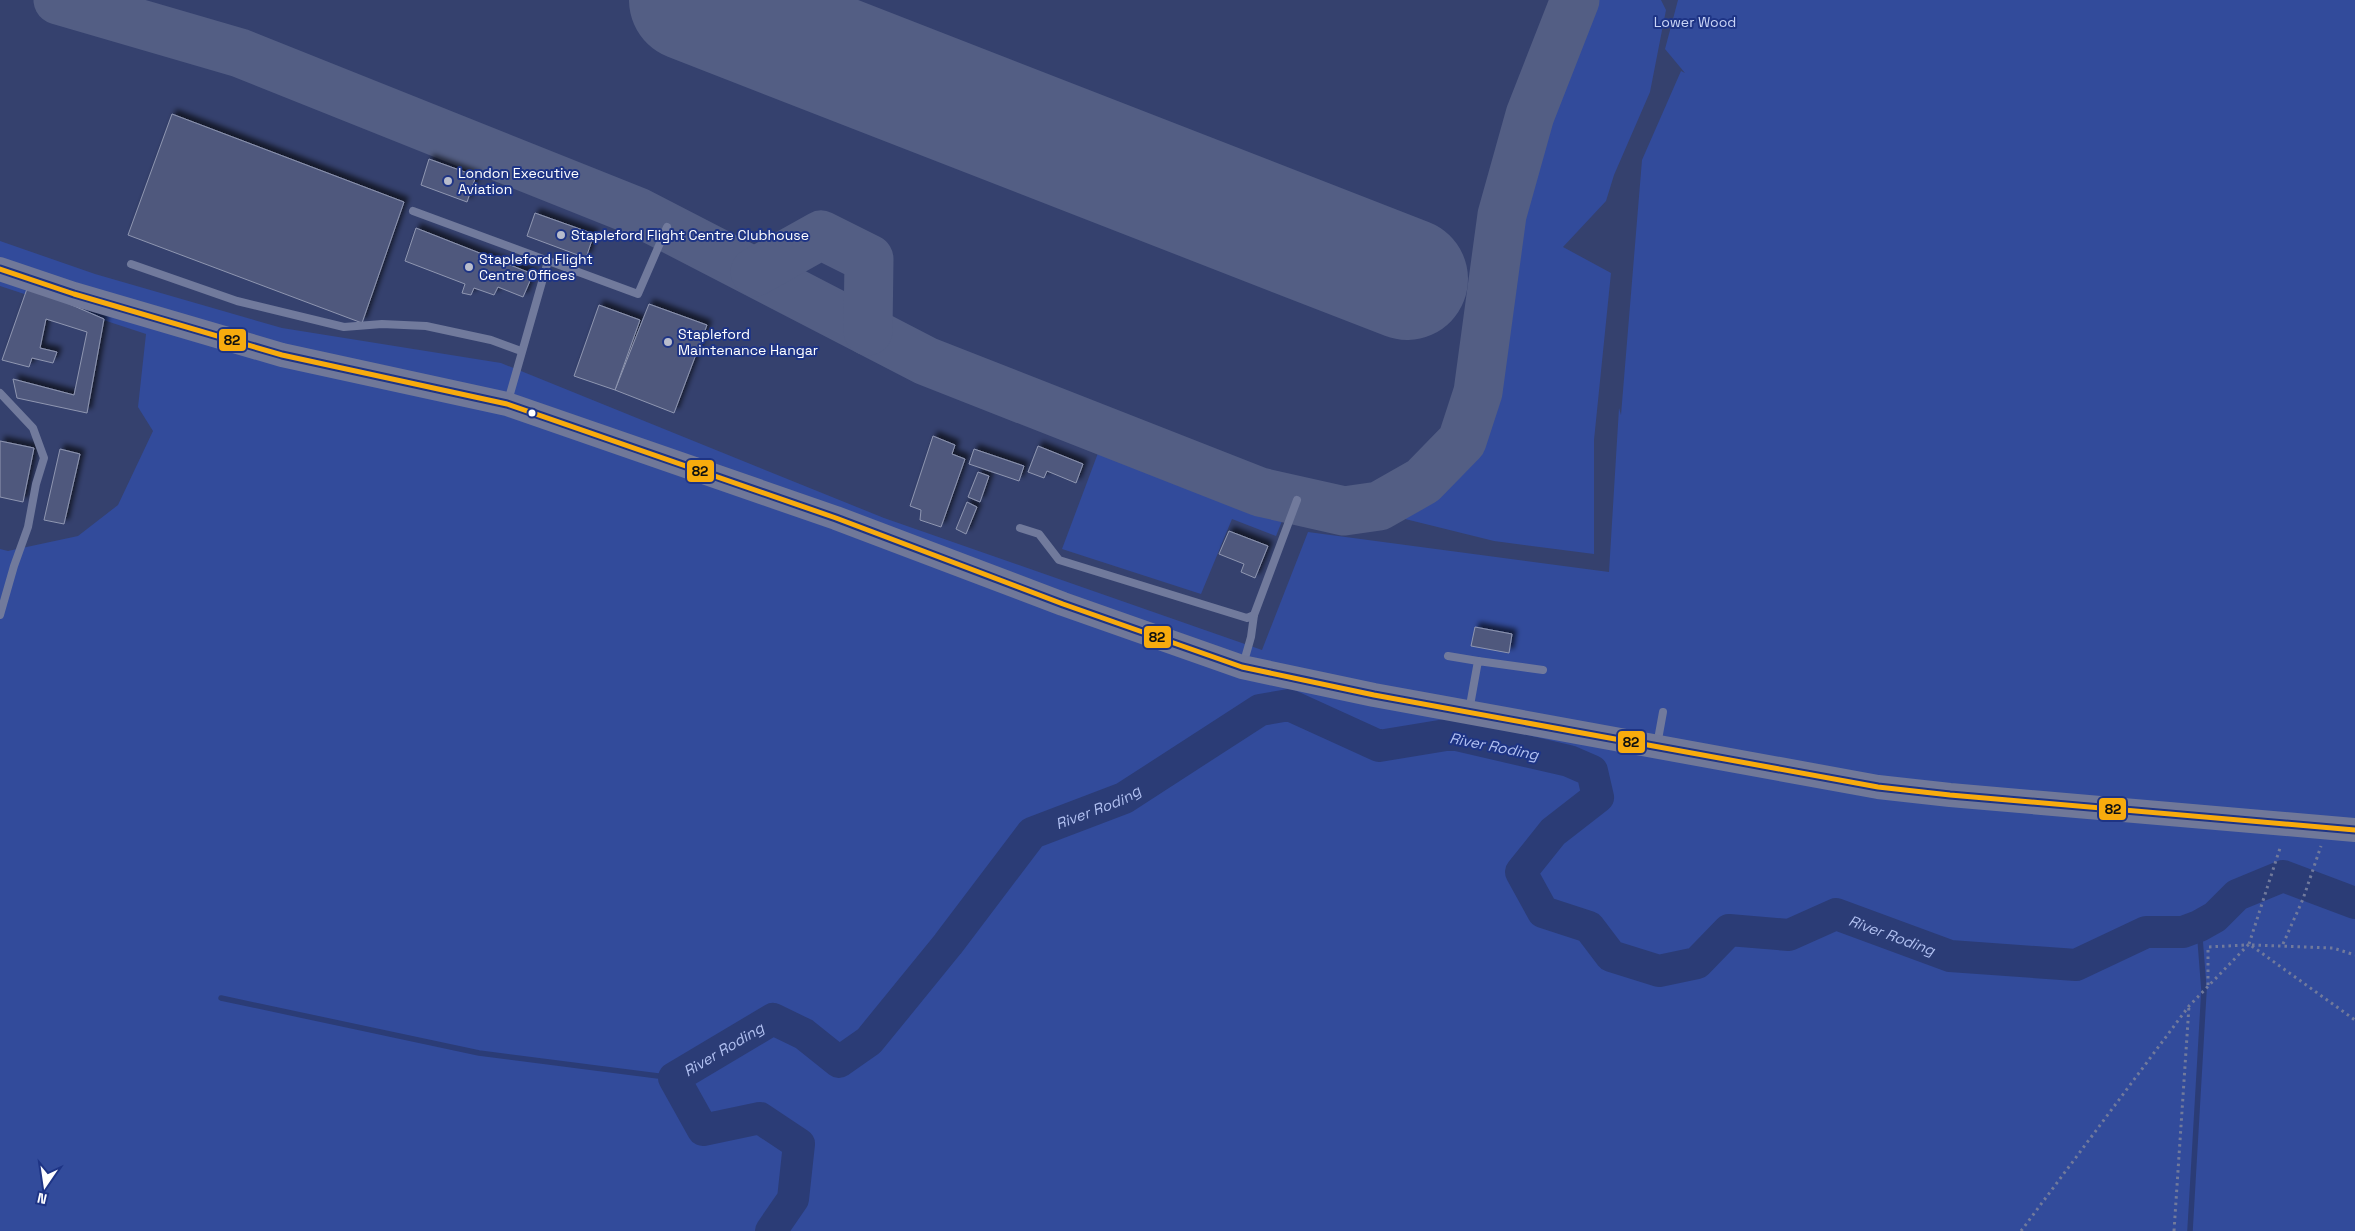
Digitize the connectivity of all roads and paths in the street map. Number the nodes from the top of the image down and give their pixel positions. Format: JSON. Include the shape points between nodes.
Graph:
{"nodes":[{"id":1,"x":412,"y":211,"type":"dead end"},
{"id":2,"x":667,"y":227,"type":"dead end"},
{"id":3,"x":548,"y":261,"type":"junction"},
{"id":4,"x":131,"y":264,"type":"dead end"},
{"id":5,"x":0,"y":269,"type":"edge"},
{"id":6,"x":521,"y":351,"type":"junction"},
{"id":7,"x":0,"y":393,"type":"edge"},
{"id":8,"x":507,"y":404,"type":"junction"},
{"id":9,"x":1297,"y":500,"type":"dead end"},
{"id":10,"x":1020,"y":528,"type":"dead end"},
{"id":11,"x":0,"y":615,"type":"edge"},
{"id":12,"x":1254,"y":615,"type":"junction"},
{"id":13,"x":1448,"y":656,"type":"dead end"},
{"id":14,"x":1478,"y":661,"type":"junction"},
{"id":15,"x":1242,"y":667,"type":"junction"},
{"id":16,"x":1543,"y":670,"type":"dead end"},
{"id":17,"x":1469,"y":712,"type":"junction"},
{"id":18,"x":1664,"y":712,"type":"dead end"},
{"id":19,"x":1656,"y":747,"type":"junction"},
{"id":20,"x":2328,"y":827,"type":"junction"},
{"id":21,"x":2355,"y":830,"type":"edge"},
{"id":22,"x":2275,"y":863,"type":"dead end"},
{"id":23,"x":2249,"y":944,"type":"junction"},
{"id":24,"x":2282,"y":944,"type":"junction"},
{"id":25,"x":2355,"y":955,"type":"edge"},
{"id":26,"x":2208,"y":985,"type":"junction"},
{"id":27,"x":2189,"y":1006,"type":"junction"},
{"id":28,"x":2355,"y":1020,"type":"edge"},
{"id":29,"x":2021,"y":1231,"type":"edge"},
{"id":30,"x":2174,"y":1231,"type":"edge"}],
"edges":[{"from":1,"to":3,"type":"lane"},
{"from":2,"to":3,"type":"lane","via":[[638,294]]},
{"from":3,"to":6,"type":"lane"},
{"from":4,"to":6,"type":"lane","via":[[237,302],[344,327],[382,324],[426,326],[491,340]]},
{"from":5,"to":8,"type":"main road","via":[[282,355]]},
{"from":6,"to":8,"type":"lane"},
{"from":7,"to":11,"type":"lane","via":[[33,428],[44,458],[28,527]]},
{"from":8,"to":15,"type":"main road","via":[[836,518],[1063,604]]},
{"from":9,"to":12,"type":"lane"},
{"from":10,"to":12,"type":"lane","via":[[1039,534],[1059,560],[1247,618]]},
{"from":12,"to":15,"type":"lane"},
{"from":13,"to":14,"type":"lane"},
{"from":14,"to":16,"type":"lane"},
{"from":14,"to":17,"type":"lane"},
{"from":15,"to":17,"type":"main road"},
{"from":17,"to":19,"type":"main road"},
{"from":18,"to":19,"type":"lane"},
{"from":19,"to":20,"type":"main road","via":[[1878,787]]},
{"from":20,"to":21,"type":"main road"},
{"from":20,"to":24,"type":"path","via":[[2303,898]]},
{"from":22,"to":23,"type":"path"},
{"from":23,"to":24,"type":"path"},
{"from":23,"to":26,"type":"path"},
{"from":23,"to":26,"type":"path","via":[[2208,947]]},
{"from":23,"to":28,"type":"path"},
{"from":24,"to":25,"type":"path","via":[[2334,948]]},
{"from":26,"to":27,"type":"path"},
{"from":27,"to":29,"type":"path"},
{"from":27,"to":30,"type":"path"}]}
